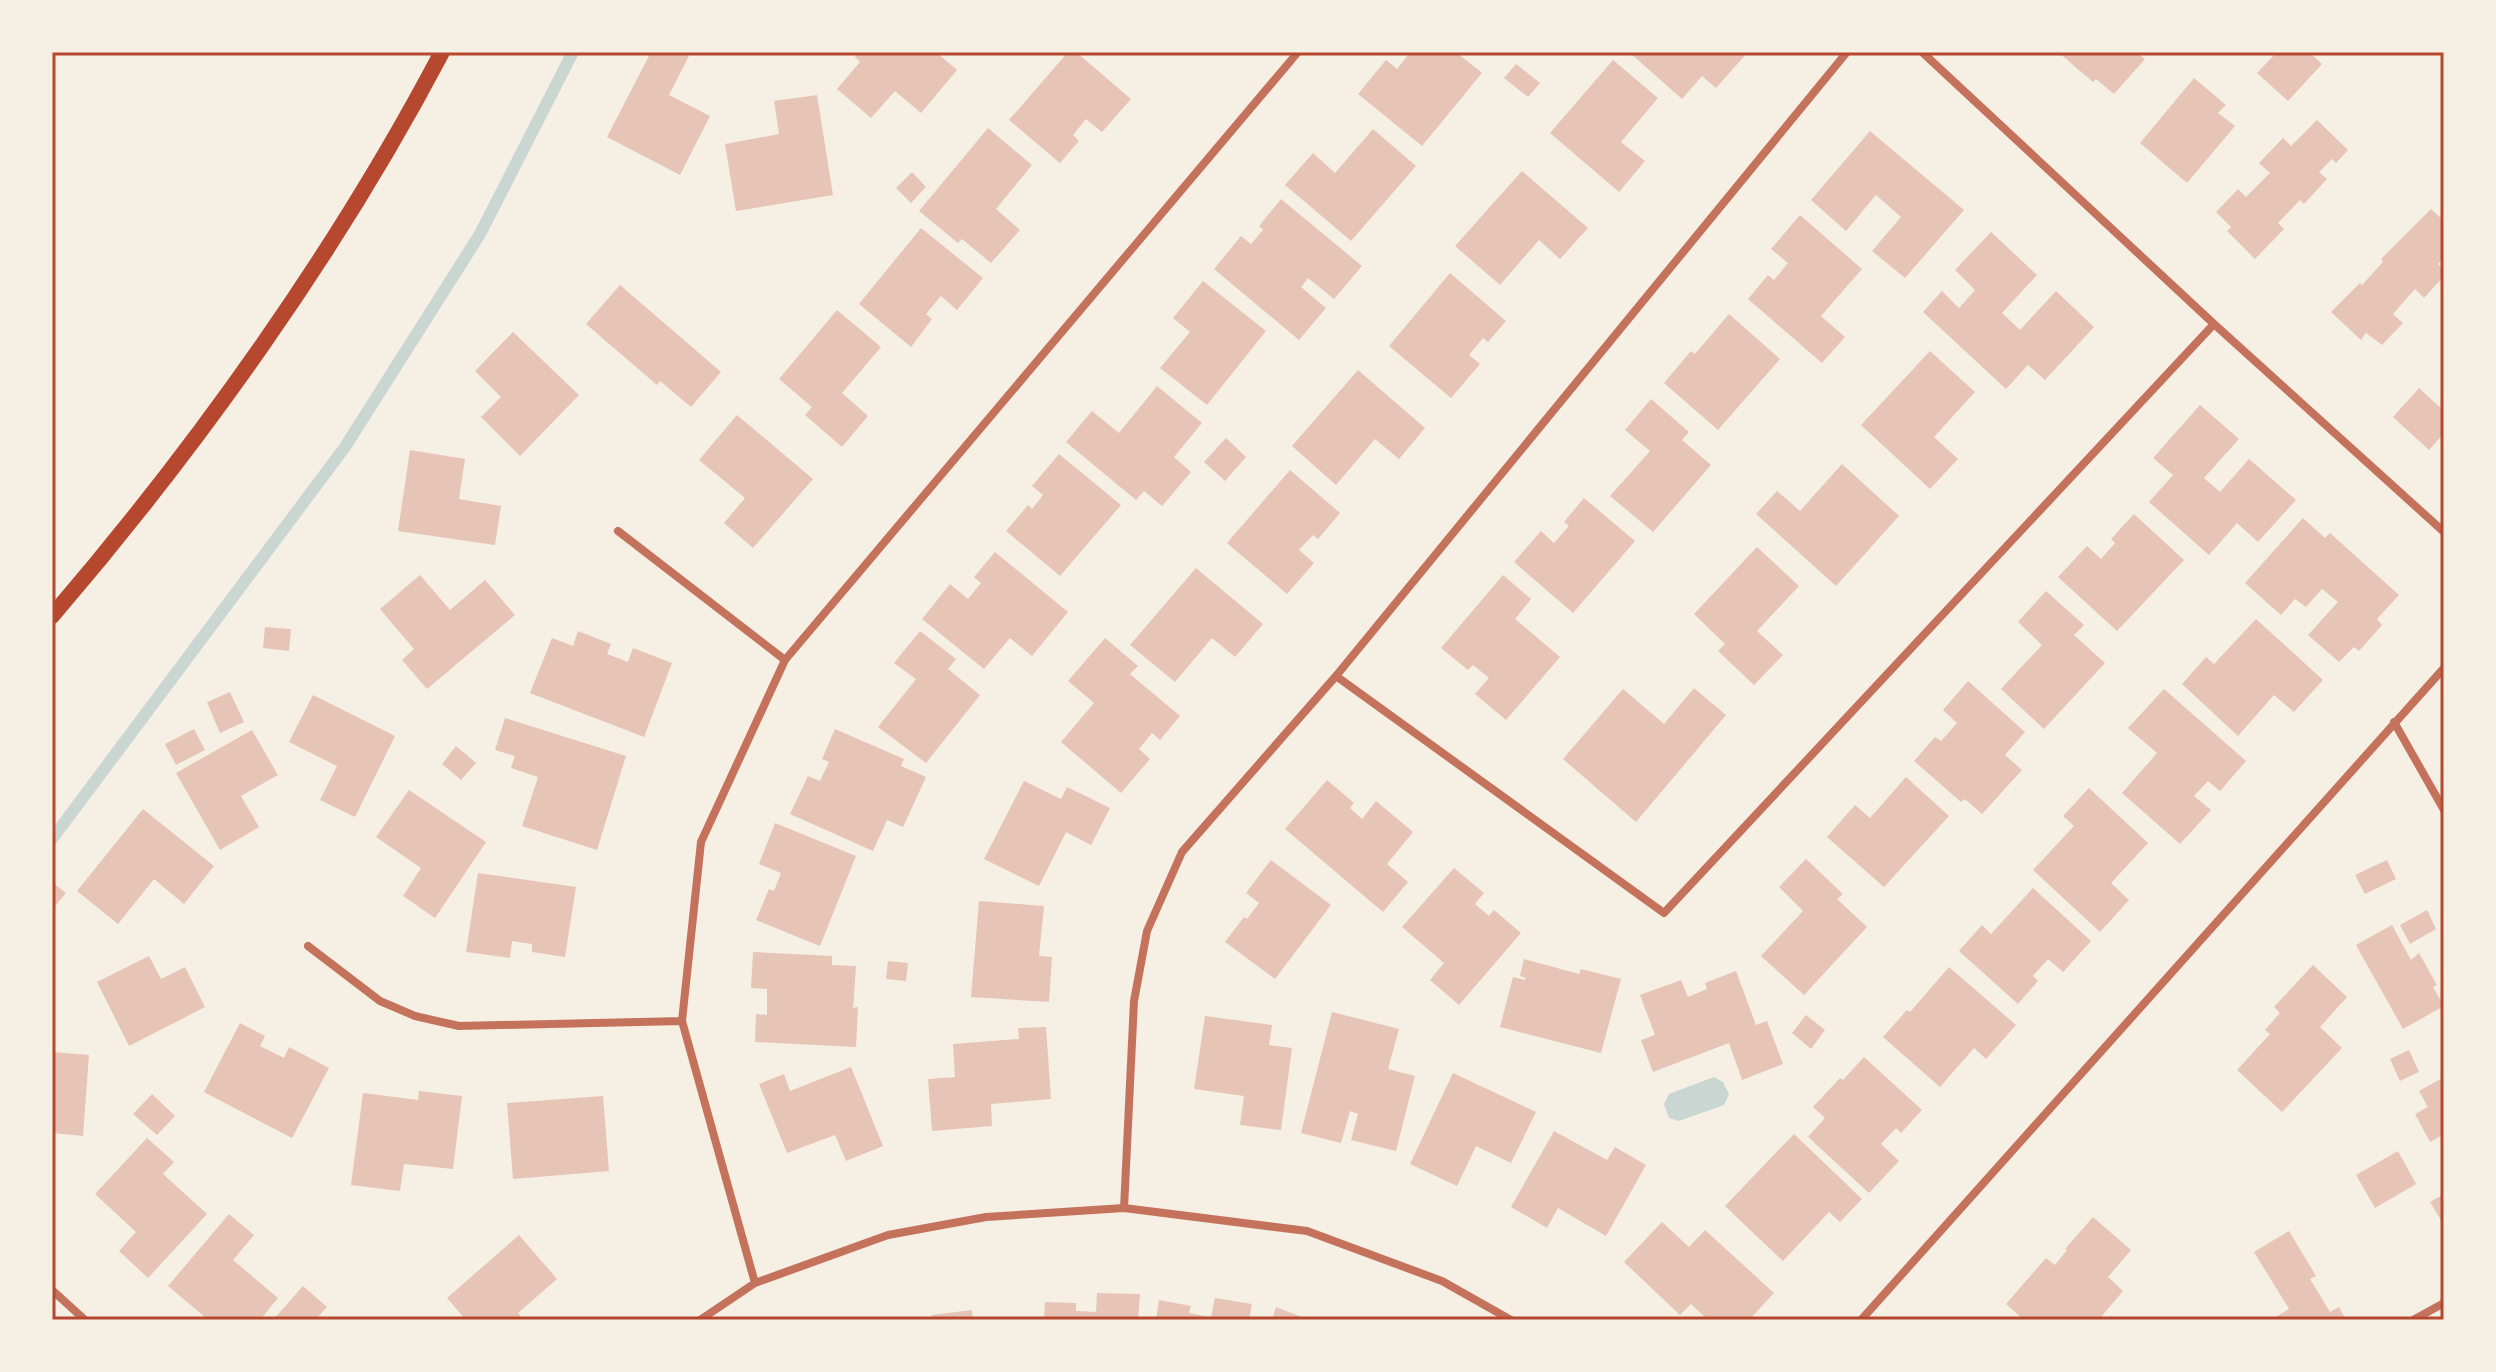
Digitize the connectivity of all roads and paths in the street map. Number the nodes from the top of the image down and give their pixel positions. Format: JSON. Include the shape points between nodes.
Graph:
{"nodes":[{"id":1,"x":442,"y":52,"type":"edge"},
{"id":2,"x":1298,"y":52,"type":"edge"},
{"id":3,"x":1847,"y":52,"type":"edge"},
{"id":4,"x":1922,"y":52,"type":"edge"},
{"id":5,"x":2214,"y":324,"type":"junction"},
{"id":6,"x":618,"y":531,"type":"dead end"},
{"id":7,"x":2444,"y":532,"type":"edge"},
{"id":8,"x":52,"y":616,"type":"edge"},
{"id":9,"x":785,"y":660,"type":"junction"},
{"id":10,"x":2444,"y":668,"type":"edge"},
{"id":11,"x":1336,"y":676,"type":"junction"},
{"id":12,"x":2394,"y":722,"type":"junction"},
{"id":13,"x":2444,"y":810,"type":"edge"},
{"id":14,"x":308,"y":946,"type":"dead end"},
{"id":15,"x":682,"y":1021,"type":"junction"},
{"id":16,"x":1124,"y":1208,"type":"junction"},
{"id":17,"x":755,"y":1283,"type":"junction"},
{"id":18,"x":52,"y":1290,"type":"edge"},
{"id":19,"x":2444,"y":1303,"type":"edge"},
{"id":20,"x":85,"y":1320,"type":"edge"},
{"id":21,"x":700,"y":1320,"type":"edge"},
{"id":22,"x":1511,"y":1320,"type":"edge"},
{"id":23,"x":1861,"y":1320,"type":"edge"},
{"id":24,"x":2413,"y":1320,"type":"edge"}],
"edges":[{"from":1,"to":8,"type":"main road","via":[[326,248],[239,378]]},
{"from":2,"to":9,"type":"street"},
{"from":3,"to":11,"type":"street"},
{"from":4,"to":5,"type":"street"},
{"from":5,"to":7,"type":"street"},
{"from":5,"to":11,"type":"street","via":[[1664,913]]},
{"from":6,"to":9,"type":"street"},
{"from":9,"to":15,"type":"street","via":[[701,842]]},
{"from":10,"to":12,"type":"street"},
{"from":11,"to":16,"type":"street","via":[[1182,852],[1147,931],[1134,1001]]},
{"from":12,"to":13,"type":"street"},
{"from":12,"to":23,"type":"street"},
{"from":14,"to":15,"type":"street","via":[[380,1001],[459,1026]]},
{"from":15,"to":17,"type":"street"},
{"from":16,"to":17,"type":"street","via":[[986,1217],[888,1235]]},
{"from":16,"to":22,"type":"street","via":[[1307,1231],[1442,1281]]},
{"from":17,"to":21,"type":"street"},
{"from":18,"to":20,"type":"street"},
{"from":19,"to":24,"type":"street"}]}
